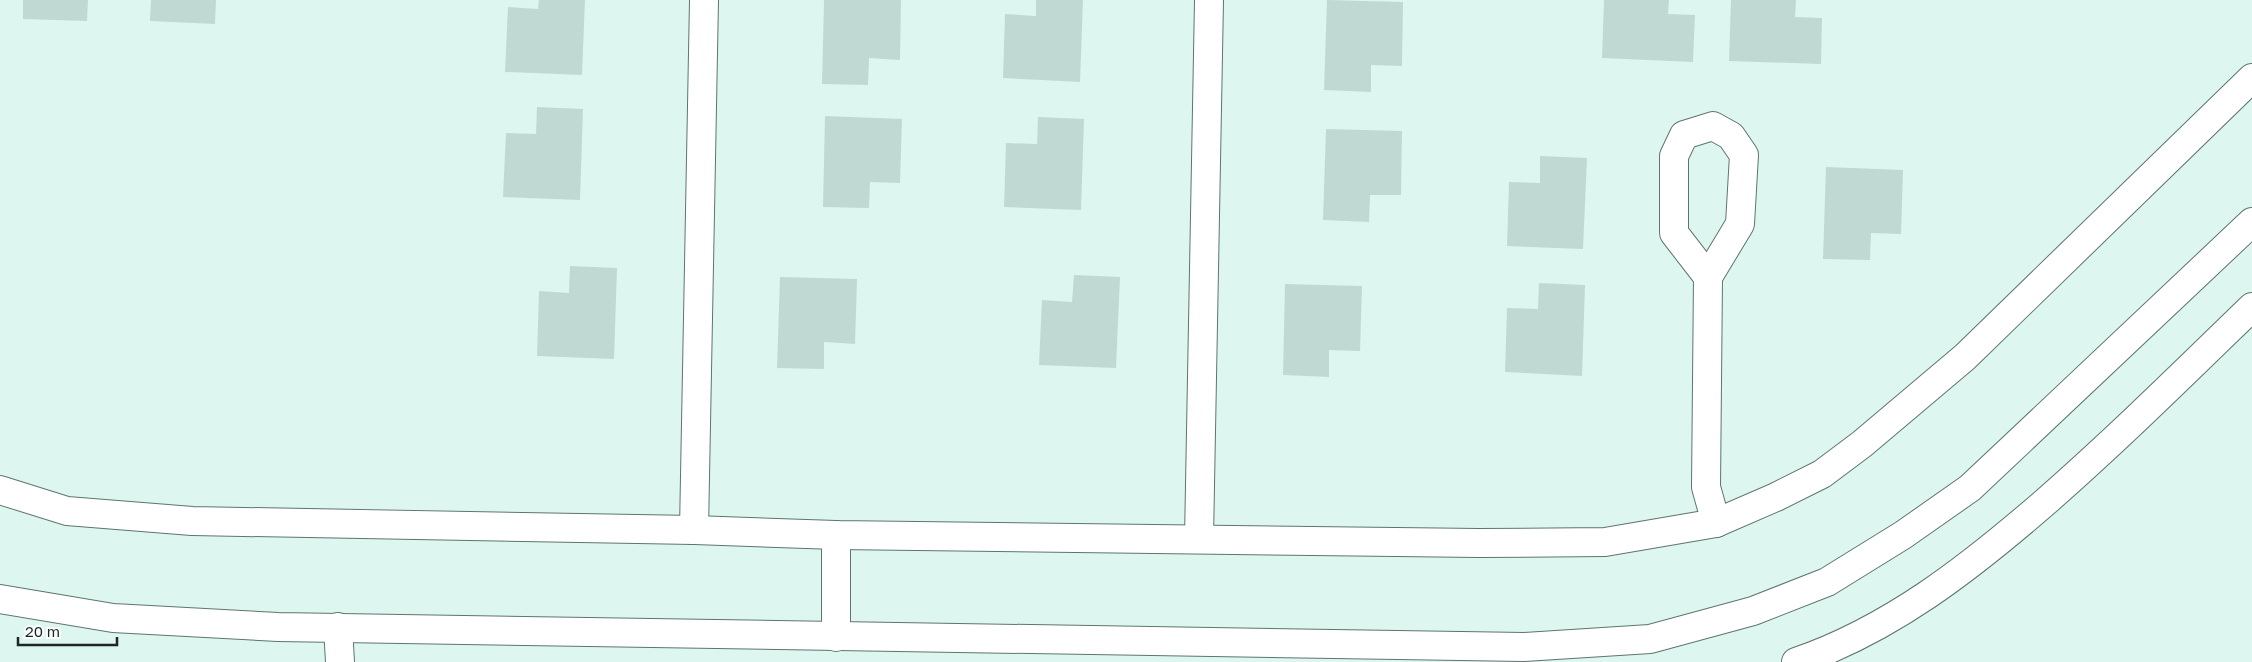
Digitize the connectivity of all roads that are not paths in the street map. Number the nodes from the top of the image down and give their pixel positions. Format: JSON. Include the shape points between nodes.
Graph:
{"nodes":[{"id":1,"x":704,"y":0,"type":"edge"},
{"id":2,"x":1209,"y":0,"type":"edge"},
{"id":3,"x":2252,"y":78,"type":"edge"},
{"id":4,"x":2252,"y":222,"type":"edge"},
{"id":5,"x":1708,"y":277,"type":"junction"},
{"id":6,"x":2252,"y":307,"type":"edge"},
{"id":7,"x":0,"y":490,"type":"edge"},
{"id":8,"x":1716,"y":523,"type":"junction"},
{"id":9,"x":694,"y":530,"type":"junction"},
{"id":10,"x":836,"y":535,"type":"junction"},
{"id":11,"x":1199,"y":539,"type":"junction"},
{"id":12,"x":0,"y":598,"type":"edge"},
{"id":13,"x":338,"y":627,"type":"junction"},
{"id":14,"x":836,"y":637,"type":"junction"},
{"id":15,"x":340,"y":662,"type":"edge"},
{"id":16,"x":1796,"y":662,"type":"edge"}],
"edges":[{"from":1,"to":9,"type":"street"},
{"from":2,"to":11,"type":"street"},
{"from":3,"to":8,"type":"street","via":[[1965,357],[1862,444],[1822,474]]},
{"from":4,"to":14,"type":"street","via":[[1970,488],[1827,582],[1753,611],[1650,639],[1524,648]]},
{"from":5,"to":5,"type":"street","via":[[1740,224],[1744,155],[1730,136],[1713,126],[1684,135],[1674,156],[1674,233]]},
{"from":5,"to":8,"type":"street","via":[[1706,487]]},
{"from":6,"to":16,"type":"street","via":[[2097,457],[1946,583],[1872,627],[1822,653]]},
{"from":7,"to":9,"type":"street","via":[[67,511],[192,521]]},
{"from":8,"to":11,"type":"street","via":[[1605,542]]},
{"from":9,"to":10,"type":"street"},
{"from":10,"to":11,"type":"street"},
{"from":10,"to":14,"type":"street"},
{"from":12,"to":13,"type":"street","via":[[113,618]]},
{"from":13,"to":14,"type":"street"},
{"from":13,"to":15,"type":"street"}]}
